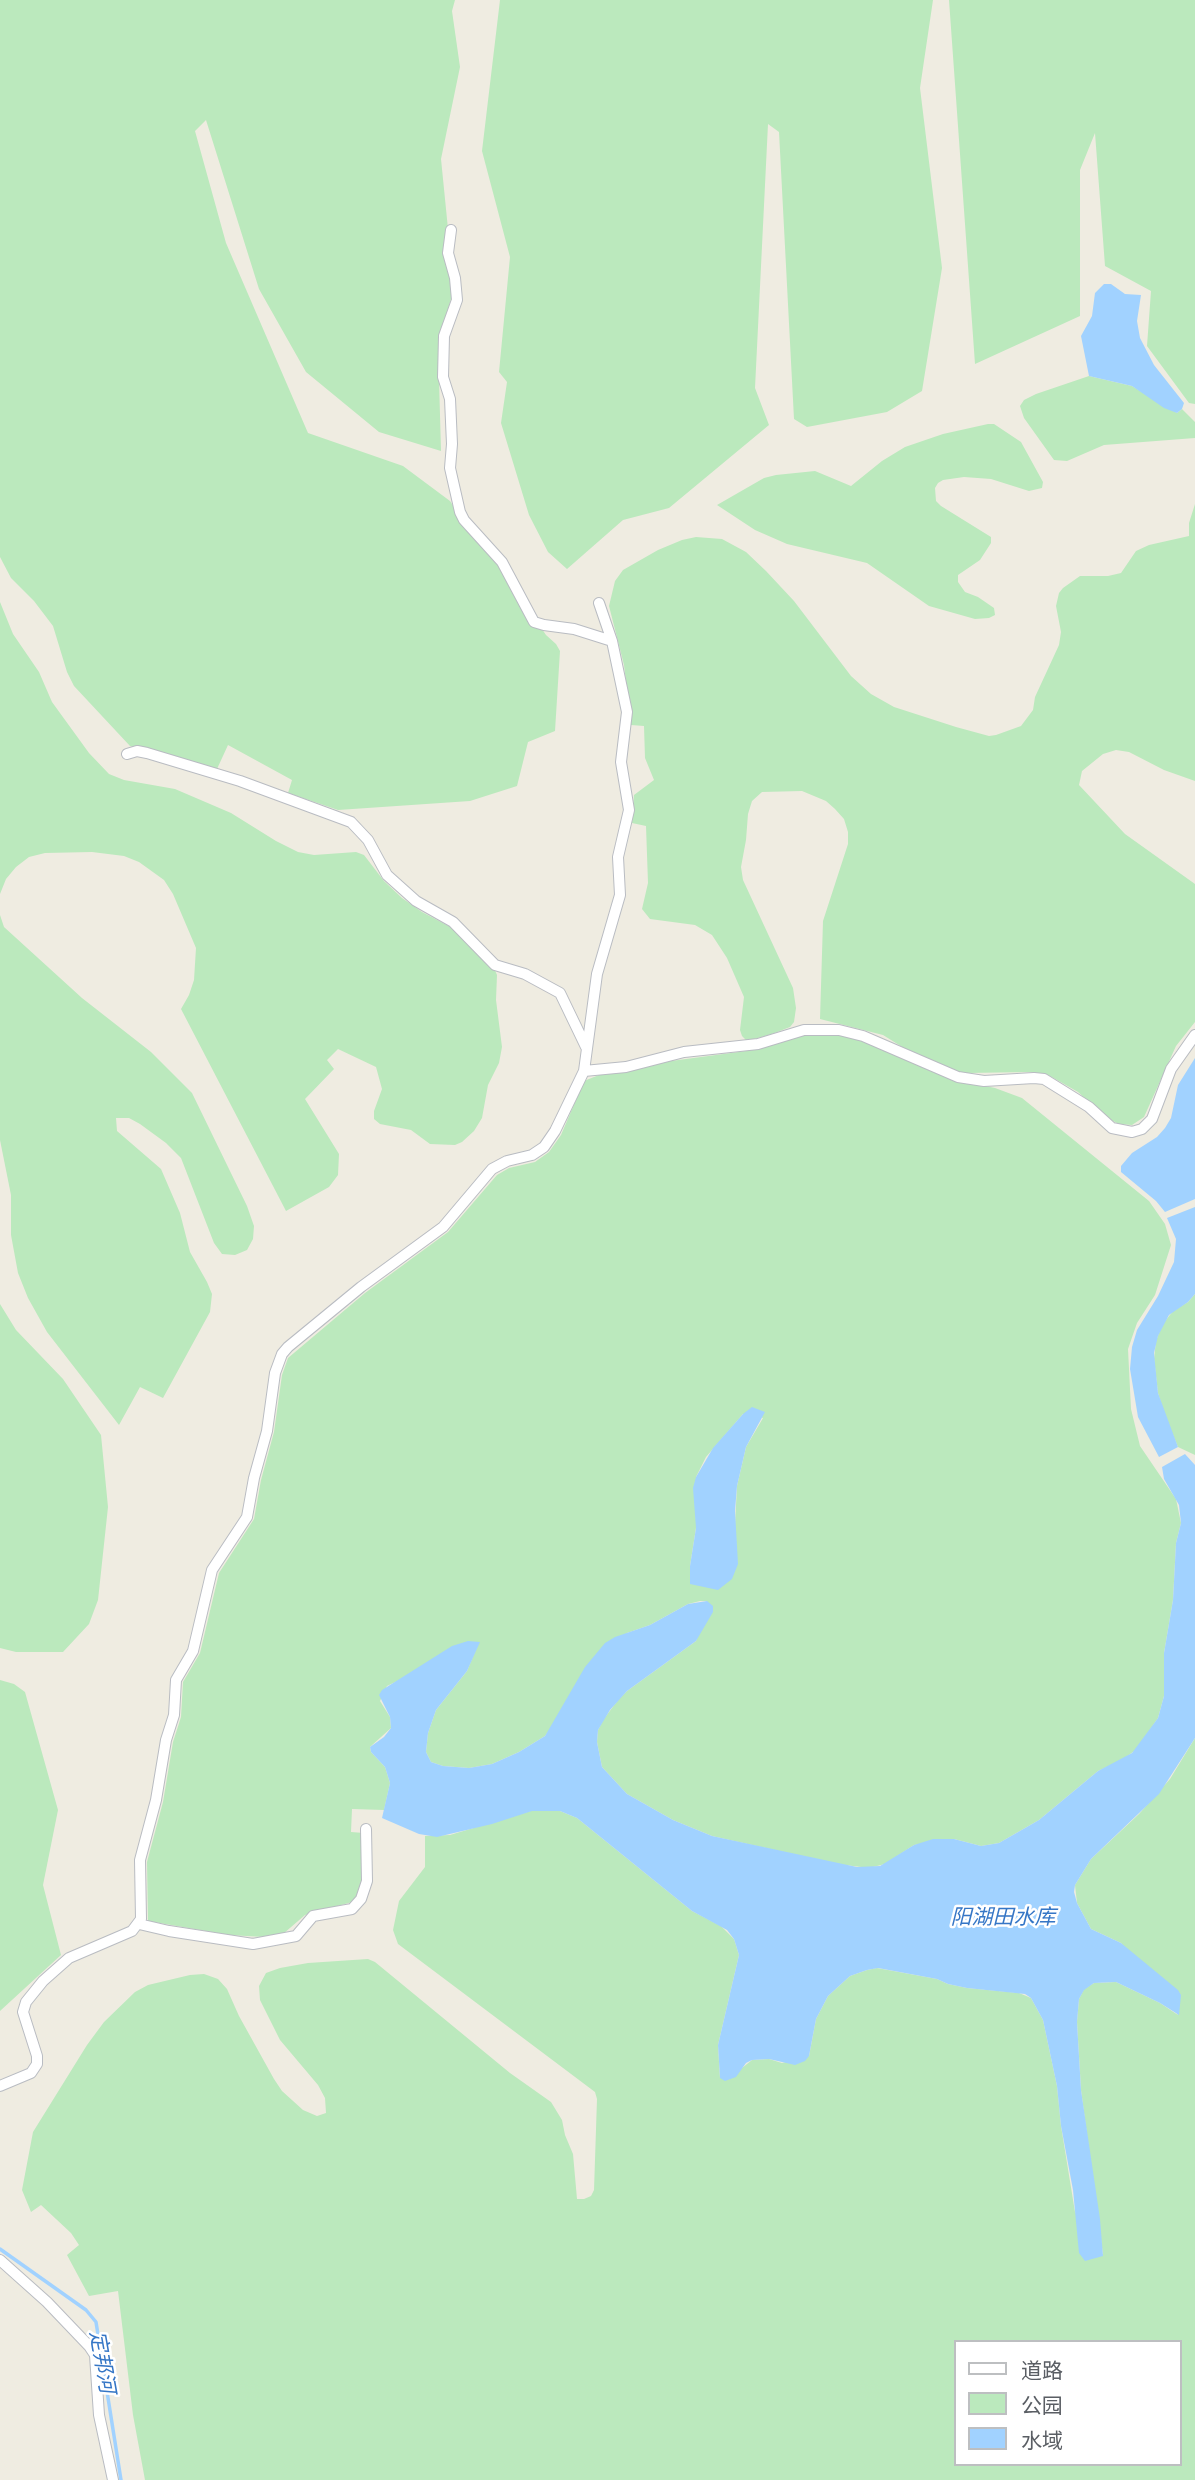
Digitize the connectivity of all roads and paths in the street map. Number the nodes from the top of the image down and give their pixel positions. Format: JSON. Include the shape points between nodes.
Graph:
{"nodes":[{"id":1,"x":451,"y":230,"type":"dead end"},
{"id":2,"x":599,"y":603,"type":"dead end"},
{"id":3,"x":612,"y":641,"type":"junction"},
{"id":4,"x":127,"y":754,"type":"dead end"},
{"id":5,"x":1195,"y":1035,"type":"edge"},
{"id":6,"x":588,"y":1050,"type":"junction"},
{"id":7,"x":584,"y":1071,"type":"junction"},
{"id":8,"x":366,"y":1829,"type":"dead end"},
{"id":9,"x":139,"y":1924,"type":"junction"},
{"id":10,"x":0,"y":2087,"type":"edge"},
{"id":11,"x":0,"y":2259,"type":"edge"},
{"id":12,"x":113,"y":2480,"type":"edge"}],
"edges":[{"from":1,"to":3,"type":"street","via":[[448,253],[457,300],[444,336],[443,377],[450,399],[450,468],[460,512],[502,562],[534,622]]},
{"from":2,"to":3,"type":"street"},
{"from":3,"to":6,"type":"street","via":[[627,712],[621,762],[629,810],[618,857],[620,895],[597,974]]},
{"from":4,"to":6,"type":"street","via":[[147,753],[240,781],[351,822],[368,840],[387,875],[416,901],[453,922],[495,965],[525,974],[560,993]]},
{"from":5,"to":7,"type":"street","via":[[1171,1069],[1152,1119],[1132,1132],[1112,1128],[1089,1107],[1044,1079],[958,1077],[863,1036],[826,1029]]},
{"from":6,"to":7,"type":"street"},
{"from":7,"to":9,"type":"street","via":[[544,1147],[492,1169],[443,1227],[361,1287],[282,1354],[247,1517],[212,1570],[193,1651],[176,1680],[174,1715],[140,1860]]},
{"from":8,"to":9,"type":"street","via":[[367,1881],[361,1899],[352,1909],[313,1916],[296,1936],[253,1944]]},
{"from":9,"to":10,"type":"street","via":[[69,1958],[43,1981],[23,2012],[37,2056],[36,2067]]},
{"from":11,"to":12,"type":"street","via":[[89,2346]]}]}
